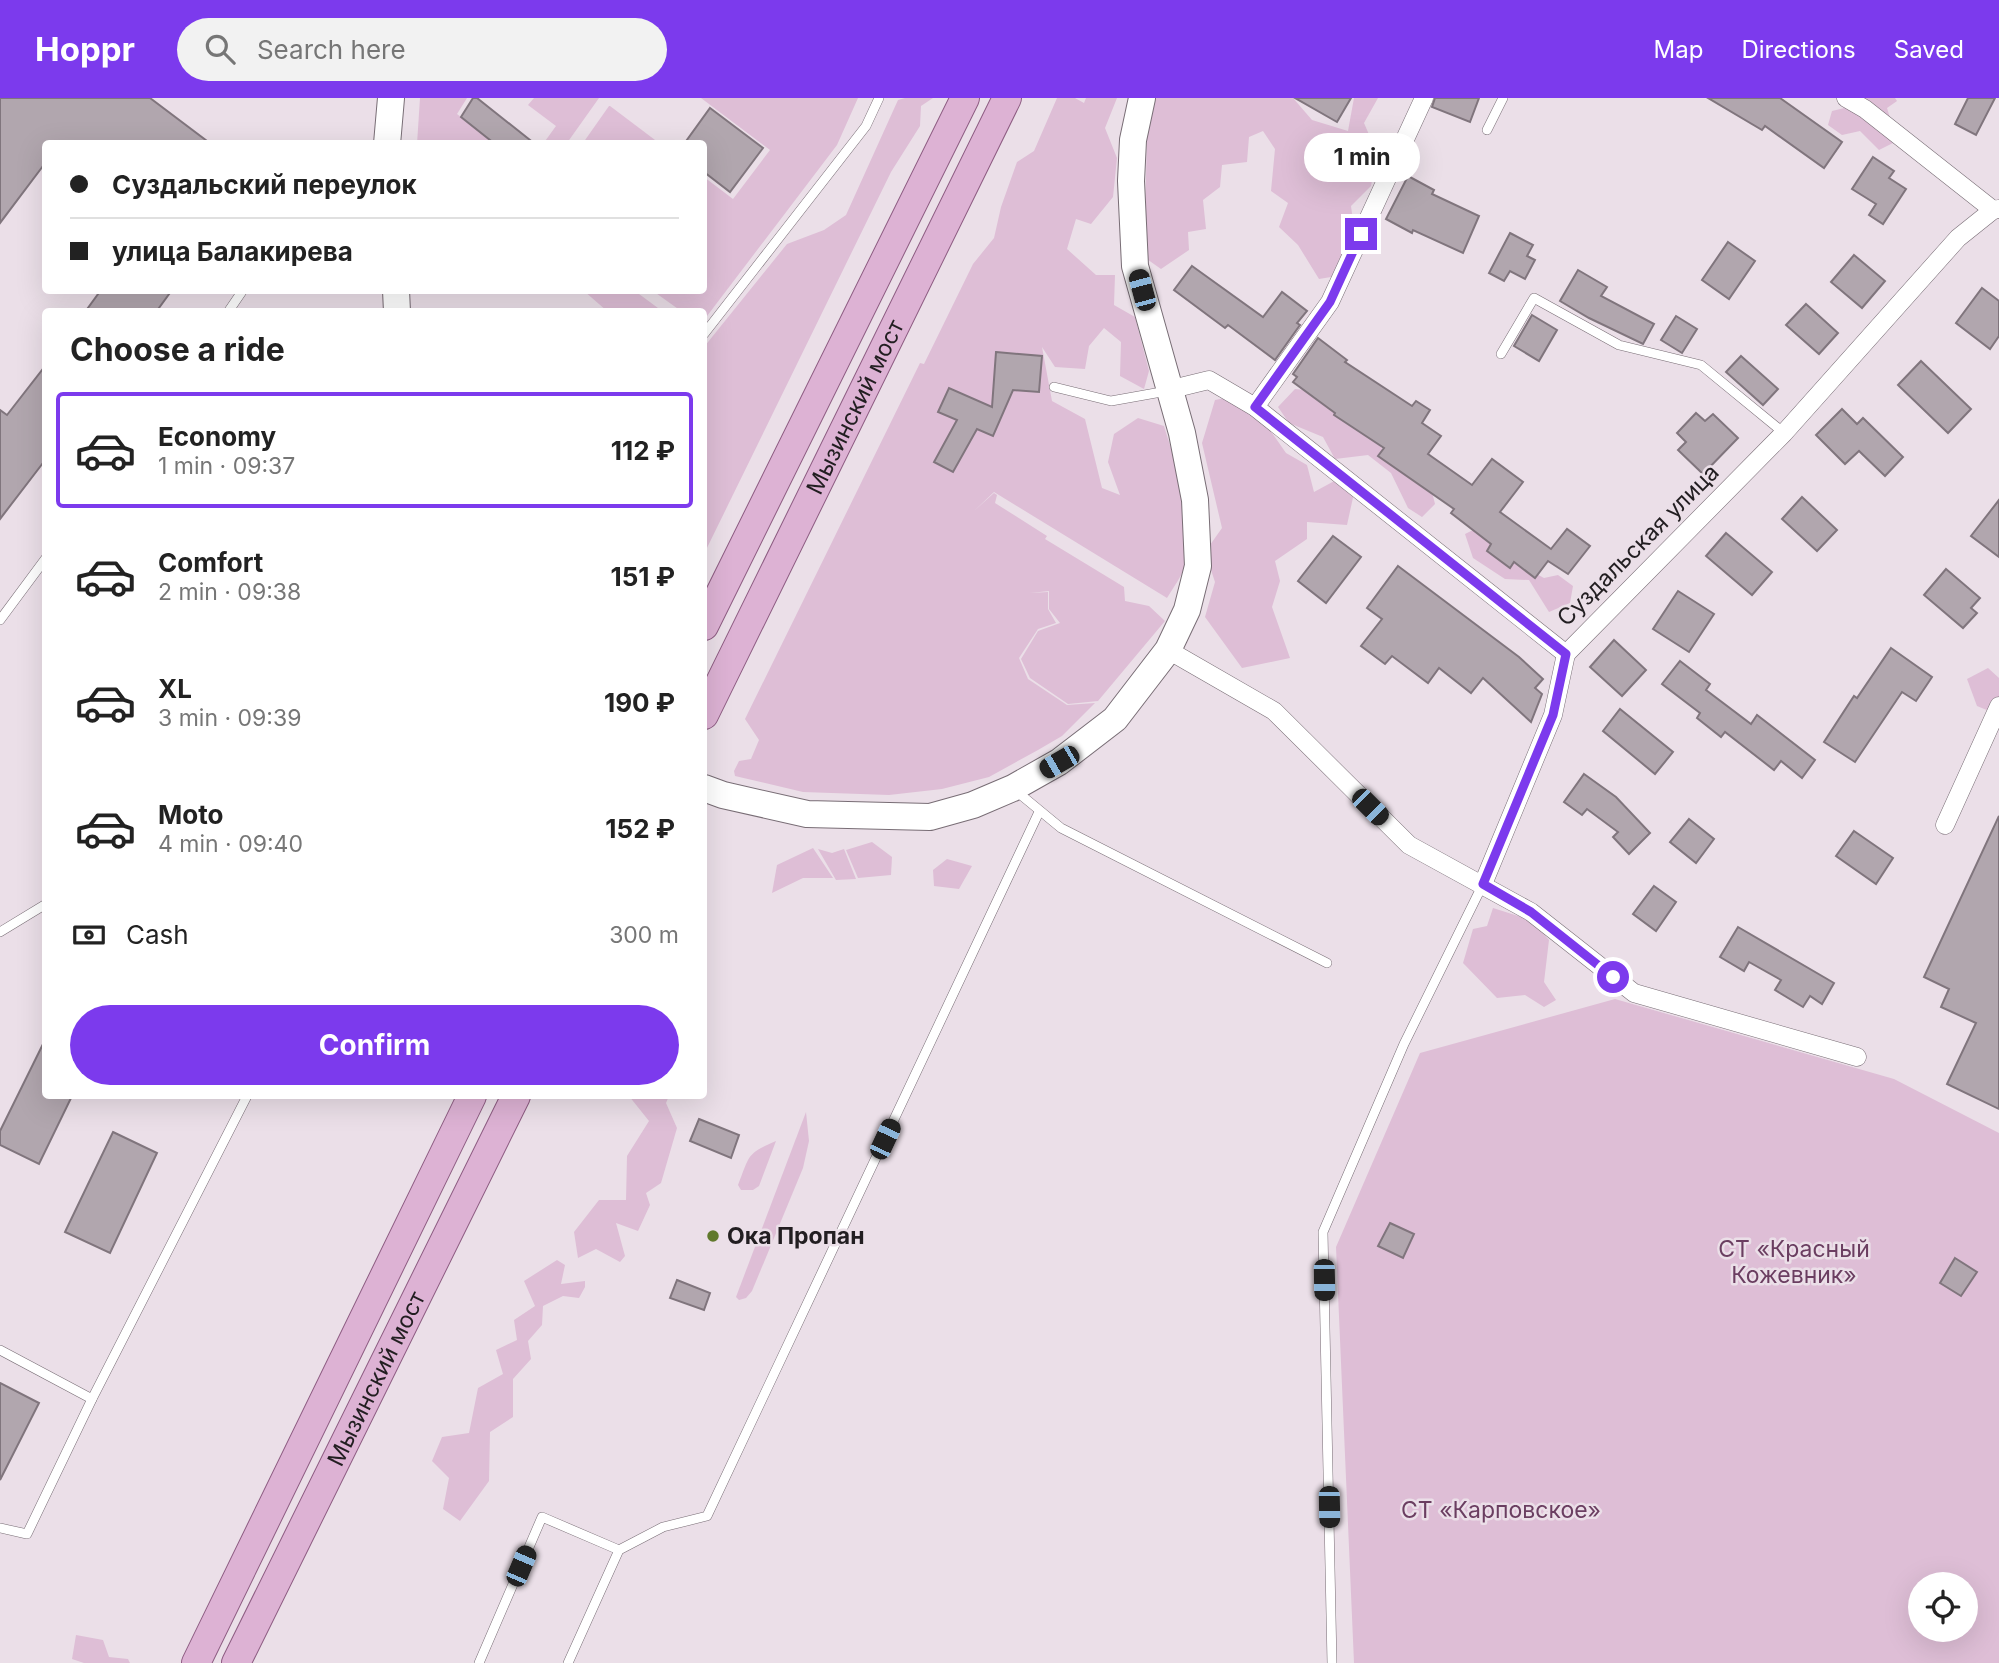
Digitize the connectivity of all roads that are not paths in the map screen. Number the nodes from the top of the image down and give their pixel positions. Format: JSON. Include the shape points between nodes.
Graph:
{"nodes":[{"id":1,"x":391,"y":98,"type":"edge"},
{"id":2,"x":879,"y":98,"type":"edge"},
{"id":3,"x":965,"y":98,"type":"edge"},
{"id":4,"x":1007,"y":98,"type":"edge"},
{"id":5,"x":1142,"y":98,"type":"edge"},
{"id":6,"x":1424,"y":98,"type":"edge"},
{"id":7,"x":1503,"y":98,"type":"edge"},
{"id":8,"x":1846,"y":98,"type":"edge"},
{"id":9,"x":1488,"y":130,"type":"dead end"},
{"id":10,"x":384,"y":140,"type":"edge"},
{"id":11,"x":1996,"y":209,"type":"edge"},
{"id":12,"x":707,"y":330,"type":"edge"},
{"id":13,"x":1501,"y":354,"type":"dead end"},
{"id":14,"x":1054,"y":387,"type":"dead end"},
{"id":15,"x":1168,"y":390,"type":"junction"},
{"id":16,"x":1255,"y":407,"type":"junction"},
{"id":17,"x":1784,"y":433,"type":"junction"},
{"id":18,"x":42,"y":563,"type":"edge"},
{"id":19,"x":0,"y":620,"type":"edge"},
{"id":20,"x":707,"y":620,"type":"edge"},
{"id":21,"x":1168,"y":650,"type":"junction"},
{"id":22,"x":1566,"y":654,"type":"junction"},
{"id":23,"x":1999,"y":706,"type":"edge"},
{"id":24,"x":707,"y":707,"type":"edge"},
{"id":25,"x":707,"y":789,"type":"edge"},
{"id":26,"x":1013,"y":789,"type":"junction"},
{"id":27,"x":1039,"y":811,"type":"junction"},
{"id":28,"x":1945,"y":825,"type":"dead end"},
{"id":29,"x":1483,"y":884,"type":"junction"},
{"id":30,"x":42,"y":906,"type":"edge"},
{"id":31,"x":0,"y":932,"type":"edge"},
{"id":32,"x":1327,"y":963,"type":"dead end"},
{"id":33,"x":1857,"y":1057,"type":"dead end"},
{"id":34,"x":245,"y":1099,"type":"edge"},
{"id":35,"x":471,"y":1099,"type":"edge"},
{"id":36,"x":515,"y":1099,"type":"edge"},
{"id":37,"x":0,"y":1350,"type":"edge"},
{"id":38,"x":92,"y":1399,"type":"junction"},
{"id":39,"x":0,"y":1528,"type":"edge"},
{"id":40,"x":619,"y":1550,"type":"junction"},
{"id":41,"x":196,"y":1663,"type":"edge"},
{"id":42,"x":236,"y":1663,"type":"edge"},
{"id":43,"x":479,"y":1663,"type":"edge"},
{"id":44,"x":568,"y":1663,"type":"edge"},
{"id":45,"x":1332,"y":1663,"type":"edge"}],
"edges":[{"from":1,"to":10,"type":"street"},
{"from":2,"to":12,"type":"lane","via":[[866,126]]},
{"from":3,"to":20,"type":"main road","name":"Мызинский мост"},
{"from":4,"to":24,"type":"main road","name":"Мызинский мост"},
{"from":5,"to":15,"type":"street","via":[[1131,181],[1135,266]]},
{"from":6,"to":16,"type":"street","via":[[1330,302]]},
{"from":7,"to":9,"type":"lane"},
{"from":8,"to":11,"type":"street"},
{"from":11,"to":17,"type":"street","name":"Суздальская улица","via":[[1958,238]]},
{"from":13,"to":17,"type":"lane","via":[[1534,298],[1619,345],[1700,365]]},
{"from":14,"to":15,"type":"lane","via":[[1111,401]]},
{"from":15,"to":16,"type":"street","name":"Суздальская улица","via":[[1209,380]]},
{"from":15,"to":21,"type":"street","via":[[1195,500],[1198,566],[1187,610]]},
{"from":16,"to":22,"type":"street","name":"Суздальская улица"},
{"from":17,"to":22,"type":"street","name":"Суздальская улица"},
{"from":18,"to":19,"type":"lane"},
{"from":21,"to":26,"type":"street","via":[[1115,719],[1059,762]]},
{"from":21,"to":29,"type":"street","via":[[1274,710],[1409,845]]},
{"from":22,"to":29,"type":"street","via":[[1553,715]]},
{"from":23,"to":28,"type":"street"},
{"from":25,"to":26,"type":"street","via":[[807,814],[930,817]]},
{"from":26,"to":27,"type":"lane"},
{"from":27,"to":32,"type":"lane","via":[[1061,828]]},
{"from":27,"to":40,"type":"lane","via":[[707,1516],[663,1527]]},
{"from":29,"to":33,"type":"street","via":[[1531,912],[1634,993]]},
{"from":29,"to":45,"type":"lane","via":[[1404,1044],[1323,1232]]},
{"from":30,"to":31,"type":"lane"},
{"from":34,"to":38,"type":"lane"},
{"from":35,"to":41,"type":"main road","name":"Мызинский мост"},
{"from":36,"to":42,"type":"main road","name":"Мызинский мост"},
{"from":37,"to":38,"type":"lane"},
{"from":38,"to":39,"type":"lane","via":[[27,1534]]},
{"from":40,"to":43,"type":"lane","via":[[542,1517]]},
{"from":40,"to":44,"type":"lane"}]}
